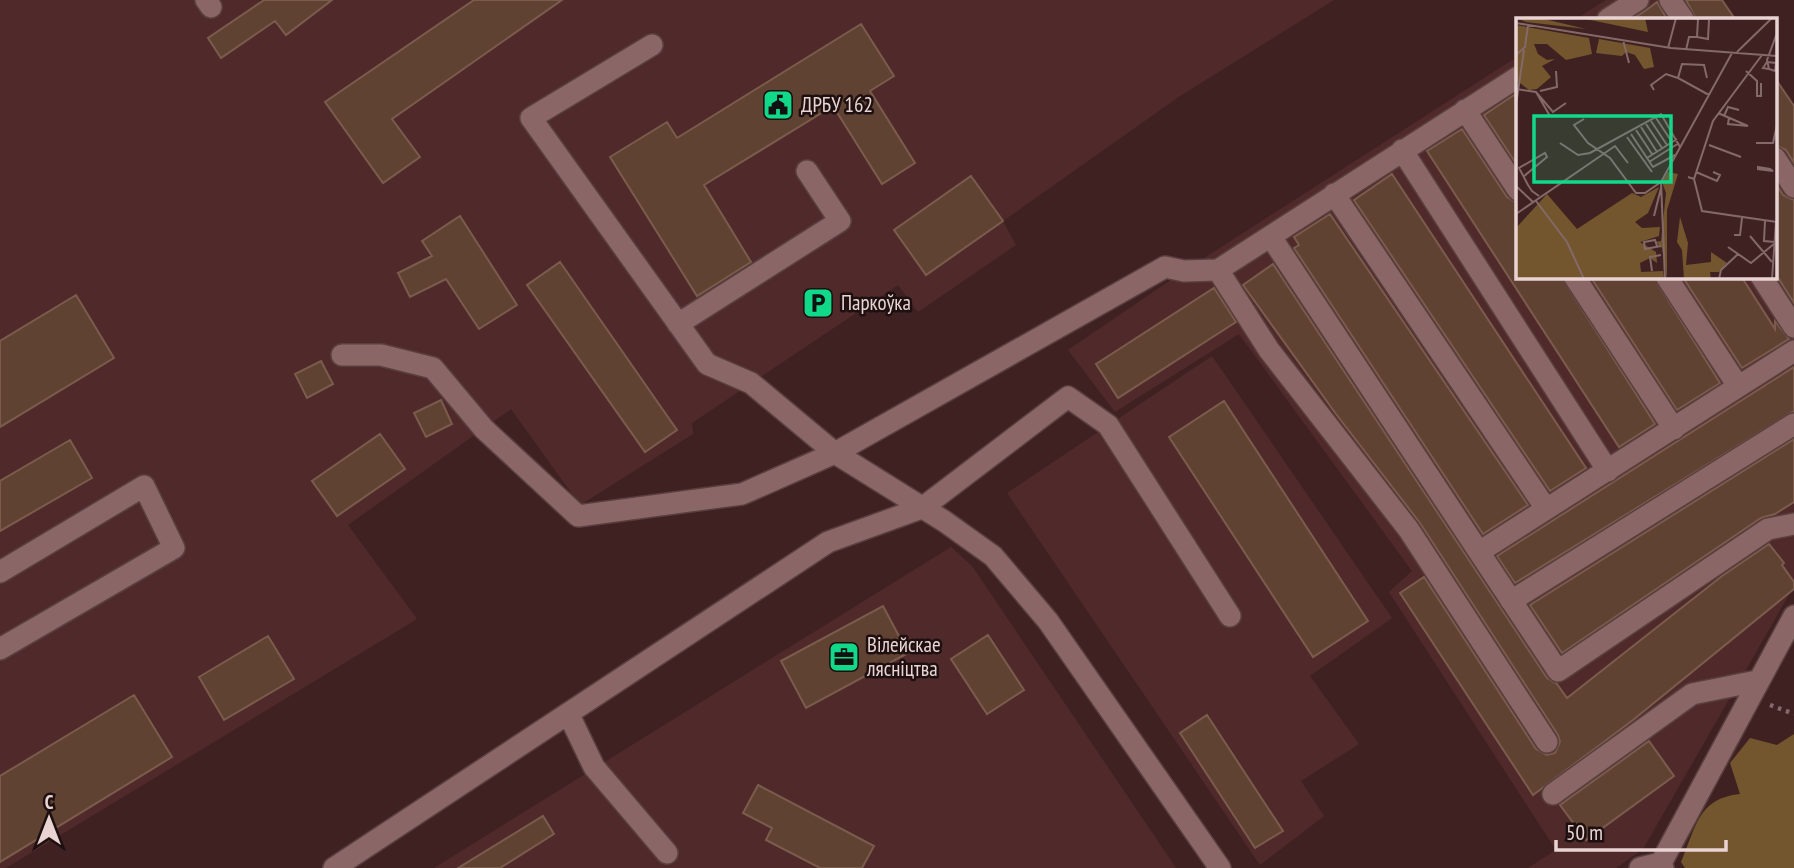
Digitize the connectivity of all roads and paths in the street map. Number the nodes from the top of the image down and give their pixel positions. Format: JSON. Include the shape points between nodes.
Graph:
{"nodes":[{"id":1,"x":1638,"y":0,"type":"edge"},
{"id":2,"x":1670,"y":0,"type":"edge"},
{"id":3,"x":1610,"y":18,"type":"edge"},
{"id":4,"x":1682,"y":18,"type":"edge"},
{"id":5,"x":652,"y":45,"type":"dead end"},
{"id":6,"x":1516,"y":78,"type":"edge"},
{"id":7,"x":1465,"y":110,"type":"junction"},
{"id":8,"x":1402,"y":150,"type":"junction"},
{"id":9,"x":1776,"y":160,"type":"edge"},
{"id":10,"x":807,"y":171,"type":"dead end"},
{"id":11,"x":1794,"y":187,"type":"edge"},
{"id":12,"x":1516,"y":188,"type":"edge"},
{"id":13,"x":1334,"y":194,"type":"junction"},
{"id":14,"x":1272,"y":237,"type":"junction"},
{"id":15,"x":1218,"y":270,"type":"junction"},
{"id":16,"x":1575,"y":278,"type":"edge"},
{"id":17,"x":1667,"y":278,"type":"edge"},
{"id":18,"x":1762,"y":278,"type":"edge"},
{"id":19,"x":678,"y":324,"type":"junction"},
{"id":20,"x":1794,"y":327,"type":"edge"},
{"id":21,"x":1794,"y":351,"type":"edge"},
{"id":22,"x":342,"y":355,"type":"dead end"},
{"id":23,"x":1738,"y":386,"type":"junction"},
{"id":24,"x":1794,"y":424,"type":"edge"},
{"id":25,"x":1674,"y":429,"type":"junction"},
{"id":26,"x":835,"y":453,"type":"junction"},
{"id":27,"x":1608,"y":471,"type":"junction"},
{"id":28,"x":1545,"y":507,"type":"junction"},
{"id":29,"x":922,"y":508,"type":"junction"},
{"id":30,"x":1794,"y":524,"type":"edge"},
{"id":31,"x":1479,"y":552,"type":"junction"},
{"id":32,"x":0,"y":572,"type":"edge"},
{"id":33,"x":1511,"y":601,"type":"junction"},
{"id":34,"x":1230,"y":616,"type":"dead end"},
{"id":35,"x":1794,"y":616,"type":"edge"},
{"id":36,"x":0,"y":649,"type":"edge"},
{"id":37,"x":1758,"y":681,"type":"junction"},
{"id":38,"x":1770,"y":705,"type":"dead end"},
{"id":39,"x":569,"y":715,"type":"junction"},
{"id":40,"x":1794,"y":715,"type":"edge"},
{"id":41,"x":1547,"y":742,"type":"dead end"},
{"id":42,"x":1553,"y":794,"type":"dead end"},
{"id":43,"x":667,"y":853,"type":"dead end"},
{"id":44,"x":1655,"y":867,"type":"edge"},
{"id":45,"x":334,"y":868,"type":"edge"},
{"id":46,"x":1220,"y":868,"type":"edge"}],
"edges":[{"from":1,"to":3,"type":"street"},
{"from":2,"to":4,"type":"street"},
{"from":5,"to":19,"type":"street","via":[[531,118]]},
{"from":6,"to":7,"type":"street"},
{"from":7,"to":8,"type":"street"},
{"from":7,"to":12,"type":"street"},
{"from":8,"to":13,"type":"street"},
{"from":8,"to":27,"type":"street"},
{"from":9,"to":11,"type":"street"},
{"from":10,"to":19,"type":"street","via":[[841,221]]},
{"from":13,"to":14,"type":"street"},
{"from":13,"to":28,"type":"street"},
{"from":14,"to":15,"type":"street"},
{"from":14,"to":31,"type":"street"},
{"from":15,"to":26,"type":"street","via":[[1165,267]]},
{"from":15,"to":41,"type":"street","via":[[1269,350],[1409,530]]},
{"from":16,"to":25,"type":"street"},
{"from":17,"to":23,"type":"street"},
{"from":18,"to":20,"type":"street"},
{"from":19,"to":26,"type":"street","via":[[707,364],[751,383]]},
{"from":21,"to":23,"type":"street"},
{"from":22,"to":26,"type":"street","via":[[381,355],[433,368],[484,429],[578,516],[742,494]]},
{"from":23,"to":25,"type":"street"},
{"from":24,"to":33,"type":"street"},
{"from":25,"to":27,"type":"street"},
{"from":26,"to":29,"type":"street"},
{"from":27,"to":28,"type":"street"},
{"from":28,"to":31,"type":"street"},
{"from":29,"to":34,"type":"street","via":[[1068,397],[1108,425]]},
{"from":29,"to":39,"type":"street","via":[[828,542]]},
{"from":29,"to":46,"type":"street","via":[[993,556],[1048,621]]},
{"from":30,"to":33,"type":"street","via":[[1768,529],[1558,671]]},
{"from":31,"to":33,"type":"street"},
{"from":32,"to":36,"type":"street","via":[[144,486],[174,548]]},
{"from":35,"to":37,"type":"street"},
{"from":37,"to":42,"type":"street","via":[[1692,694]]},
{"from":37,"to":44,"type":"street"},
{"from":38,"to":40,"type":"path"},
{"from":39,"to":43,"type":"street","via":[[593,767]]},
{"from":39,"to":45,"type":"street"}]}
